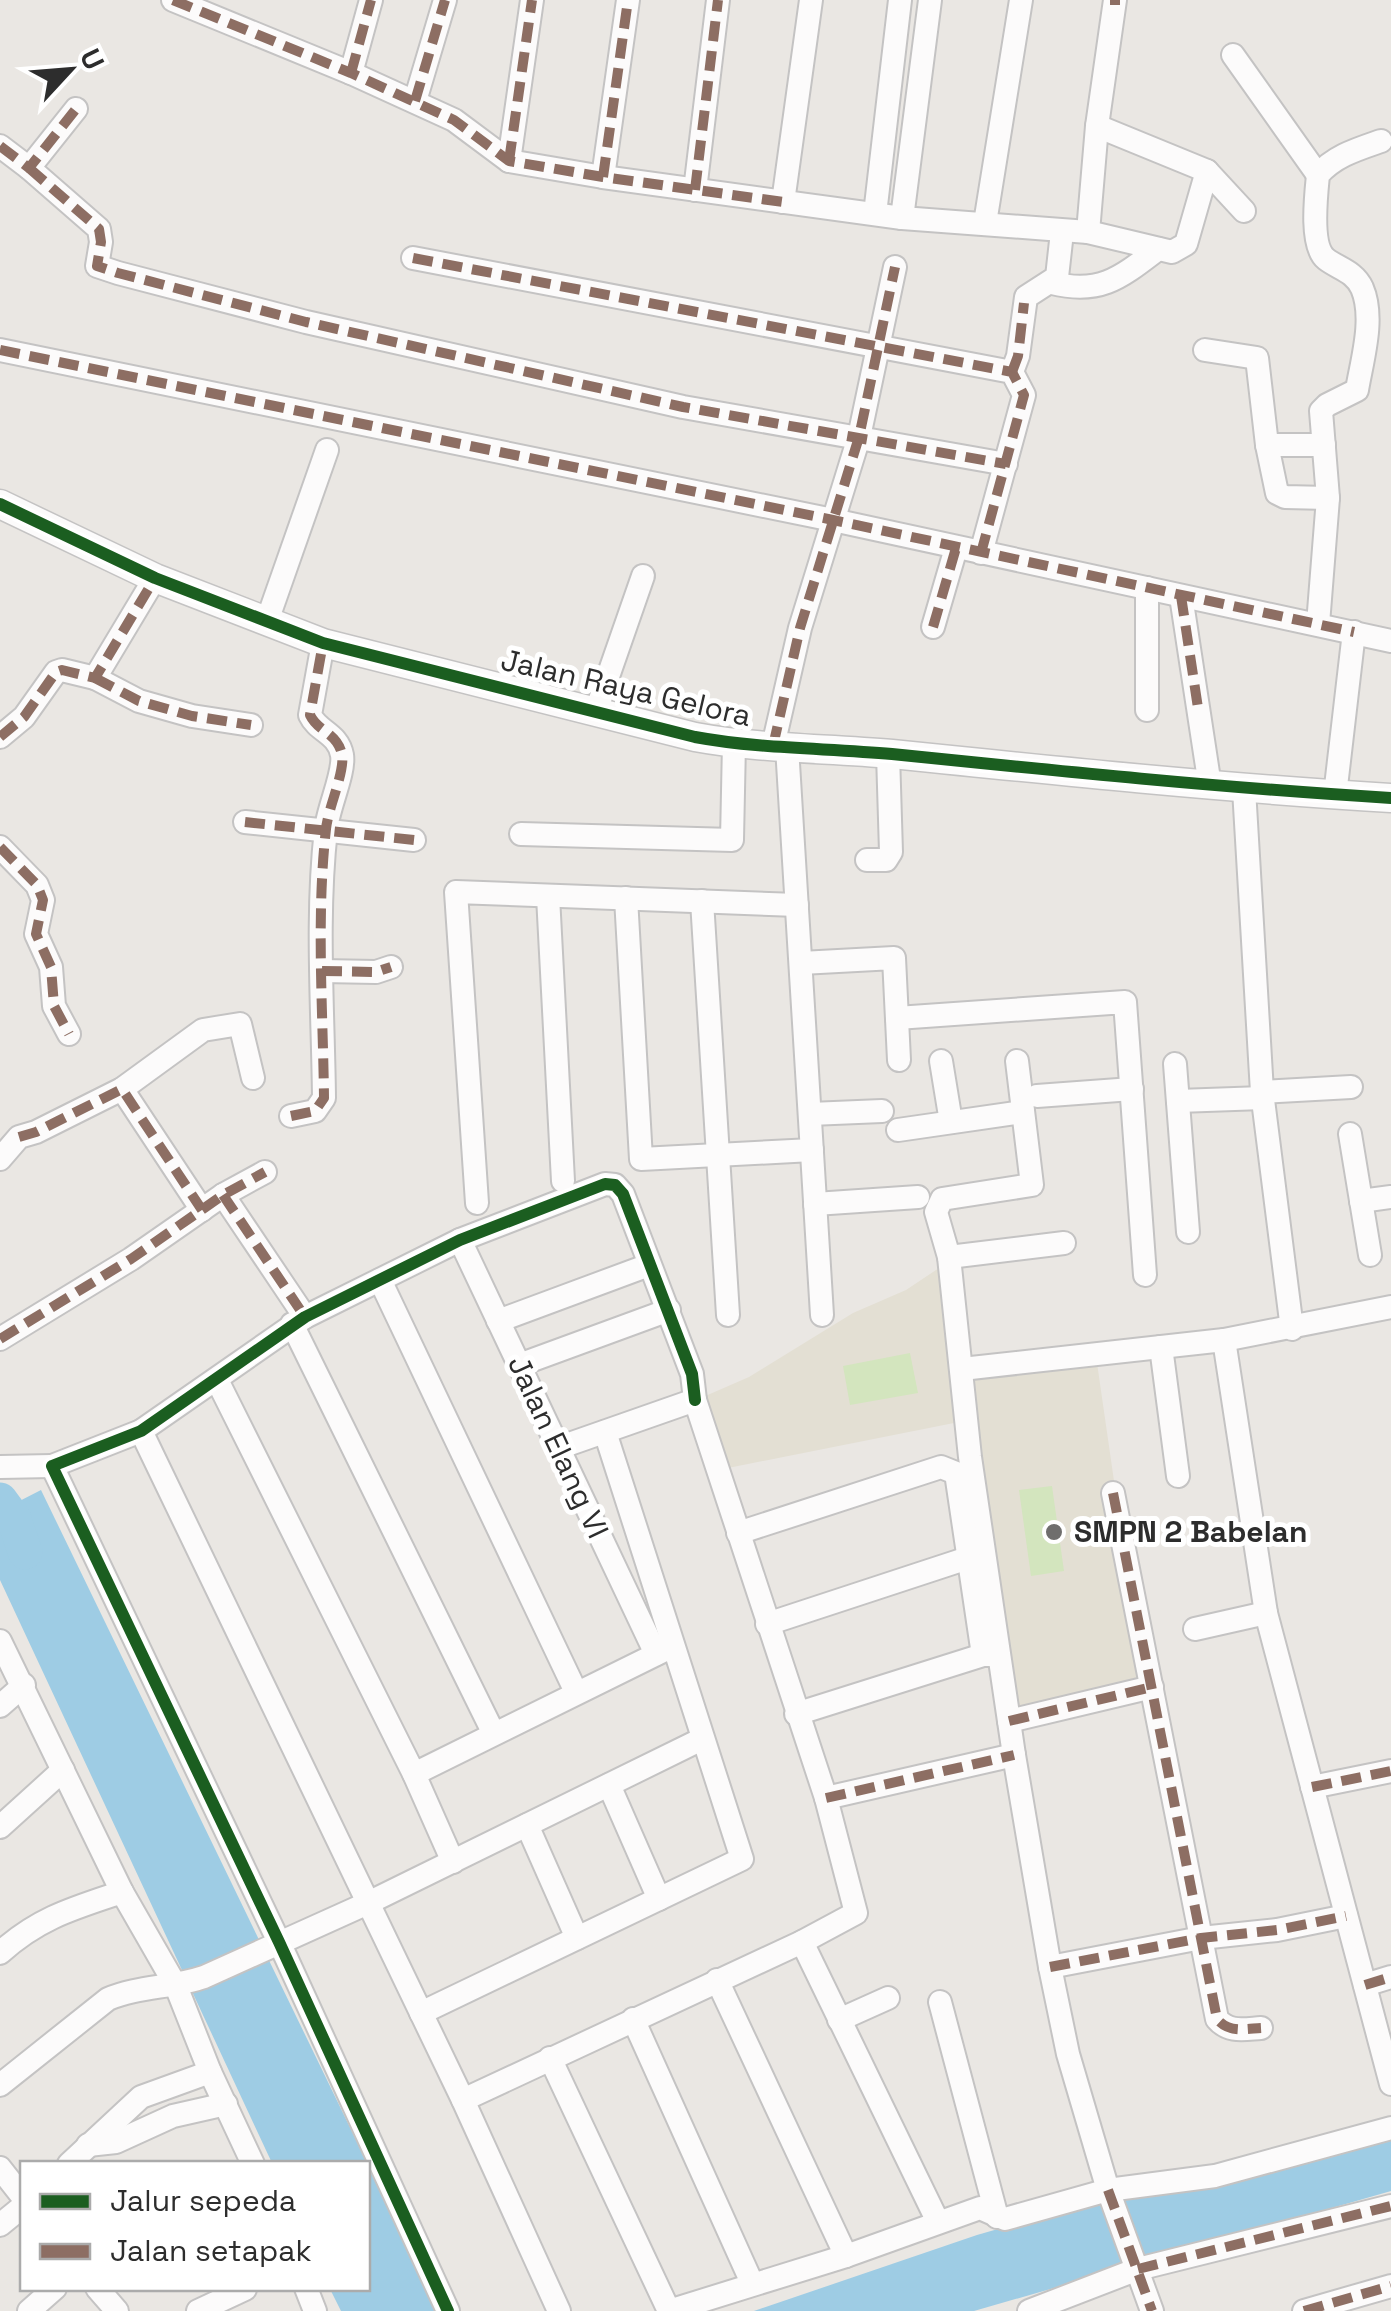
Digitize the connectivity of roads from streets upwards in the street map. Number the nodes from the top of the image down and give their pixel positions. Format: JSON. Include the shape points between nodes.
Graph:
{"nodes":[{"id":1,"x":173,"y":0,"type":"edge"},
{"id":2,"x":371,"y":0,"type":"edge"},
{"id":3,"x":445,"y":0,"type":"edge"},
{"id":4,"x":532,"y":0,"type":"edge"},
{"id":5,"x":628,"y":0,"type":"edge"},
{"id":6,"x":718,"y":0,"type":"edge"},
{"id":7,"x":810,"y":0,"type":"edge"},
{"id":8,"x":900,"y":0,"type":"edge"},
{"id":9,"x":930,"y":0,"type":"edge"},
{"id":10,"x":1022,"y":0,"type":"edge"},
{"id":11,"x":1115,"y":2,"type":"edge"},
{"id":12,"x":1233,"y":55,"type":"dead end"},
{"id":13,"x":351,"y":73,"type":"junction"},
{"id":14,"x":415,"y":102,"type":"junction"},
{"id":15,"x":76,"y":109,"type":"dead end"},
{"id":16,"x":1098,"y":126,"type":"junction"},
{"id":17,"x":1382,"y":141,"type":"dead end"},
{"id":18,"x":0,"y":146,"type":"edge"},
{"id":19,"x":509,"y":161,"type":"junction"},
{"id":20,"x":28,"y":168,"type":"junction"},
{"id":21,"x":1207,"y":171,"type":"junction"},
{"id":22,"x":1318,"y":176,"type":"junction"},
{"id":23,"x":603,"y":177,"type":"junction"},
{"id":24,"x":694,"y":190,"type":"junction"},
{"id":25,"x":784,"y":202,"type":"junction"},
{"id":26,"x":1244,"y":212,"type":"dead end"},
{"id":27,"x":875,"y":214,"type":"junction"},
{"id":28,"x":902,"y":218,"type":"junction"},
{"id":29,"x":985,"y":224,"type":"junction"},
{"id":30,"x":1062,"y":232,"type":"junction"},
{"id":31,"x":1088,"y":232,"type":"junction"},
{"id":32,"x":1158,"y":250,"type":"junction"},
{"id":33,"x":413,"y":258,"type":"dead end"},
{"id":34,"x":895,"y":267,"type":"dead end"},
{"id":35,"x":1052,"y":283,"type":"junction"},
{"id":36,"x":877,"y":346,"type":"junction"},
{"id":37,"x":0,"y":350,"type":"edge"},
{"id":38,"x":1204,"y":350,"type":"dead end"},
{"id":39,"x":1012,"y":372,"type":"junction"},
{"id":40,"x":859,"y":437,"type":"junction"},
{"id":41,"x":1324,"y":445,"type":"junction"},
{"id":42,"x":1267,"y":446,"type":"junction"},
{"id":43,"x":327,"y":450,"type":"dead end"},
{"id":44,"x":1006,"y":464,"type":"junction"},
{"id":45,"x":1328,"y":498,"type":"junction"},
{"id":46,"x":0,"y":504,"type":"edge"},
{"id":47,"x":833,"y":520,"type":"junction"},
{"id":48,"x":956,"y":548,"type":"junction"},
{"id":49,"x":980,"y":553,"type":"junction"},
{"id":50,"x":643,"y":576,"type":"dead end"},
{"id":51,"x":155,"y":578,"type":"junction"},
{"id":52,"x":1147,"y":588,"type":"junction"},
{"id":53,"x":1181,"y":596,"type":"junction"},
{"id":54,"x":267,"y":621,"type":"junction"},
{"id":55,"x":1318,"y":624,"type":"junction"},
{"id":56,"x":933,"y":627,"type":"dead end"},
{"id":57,"x":1354,"y":632,"type":"junction"},
{"id":58,"x":1391,"y":640,"type":"edge"},
{"id":59,"x":322,"y":643,"type":"junction"},
{"id":60,"x":96,"y":678,"type":"junction"},
{"id":61,"x":1147,"y":710,"type":"dead end"},
{"id":62,"x":596,"y":711,"type":"junction"},
{"id":63,"x":251,"y":726,"type":"dead end"},
{"id":64,"x":0,"y":736,"type":"edge"},
{"id":65,"x":734,"y":743,"type":"junction"},
{"id":66,"x":780,"y":746,"type":"junction"},
{"id":67,"x":888,"y":754,"type":"junction"},
{"id":68,"x":1210,"y":786,"type":"junction"},
{"id":69,"x":1244,"y":789,"type":"junction"},
{"id":70,"x":1335,"y":795,"type":"junction"},
{"id":71,"x":1391,"y":798,"type":"edge"},
{"id":72,"x":245,"y":822,"type":"dead end"},
{"id":73,"x":326,"y":829,"type":"junction"},
{"id":74,"x":520,"y":834,"type":"dead end"},
{"id":75,"x":414,"y":840,"type":"dead end"},
{"id":76,"x":0,"y":847,"type":"edge"},
{"id":77,"x":868,"y":860,"type":"dead end"},
{"id":78,"x":548,"y":896,"type":"junction"},
{"id":79,"x":626,"y":898,"type":"junction"},
{"id":80,"x":702,"y":901,"type":"junction"},
{"id":81,"x":797,"y":904,"type":"junction"},
{"id":82,"x":800,"y":963,"type":"junction"},
{"id":83,"x":391,"y":967,"type":"dead end"},
{"id":84,"x":322,"y":972,"type":"junction"},
{"id":85,"x":897,"y":1018,"type":"junction"},
{"id":86,"x":69,"y":1034,"type":"dead end"},
{"id":87,"x":899,"y":1060,"type":"dead end"},
{"id":88,"x":941,"y":1061,"type":"dead end"},
{"id":89,"x":1017,"y":1061,"type":"dead end"},
{"id":90,"x":1175,"y":1064,"type":"dead end"},
{"id":91,"x":252,"y":1078,"type":"dead end"},
{"id":92,"x":1350,"y":1087,"type":"dead end"},
{"id":93,"x":122,"y":1089,"type":"junction"},
{"id":94,"x":1132,"y":1090,"type":"junction"},
{"id":95,"x":1263,"y":1095,"type":"junction"},
{"id":96,"x":1178,"y":1101,"type":"junction"},
{"id":97,"x":1030,"y":1104,"type":"junction"},
{"id":98,"x":882,"y":1110,"type":"dead end"},
{"id":99,"x":810,"y":1114,"type":"junction"},
{"id":100,"x":291,"y":1116,"type":"dead end"},
{"id":101,"x":951,"y":1122,"type":"junction"},
{"id":102,"x":898,"y":1130,"type":"dead end"},
{"id":103,"x":9,"y":1131,"type":"edge"},
{"id":104,"x":1350,"y":1134,"type":"dead end"},
{"id":105,"x":812,"y":1150,"type":"junction"},
{"id":106,"x":718,"y":1155,"type":"junction"},
{"id":107,"x":0,"y":1158,"type":"edge"},
{"id":108,"x":265,"y":1172,"type":"dead end"},
{"id":109,"x":563,"y":1182,"type":"dead end"},
{"id":110,"x":223,"y":1195,"type":"junction"},
{"id":111,"x":1391,"y":1197,"type":"edge"},
{"id":112,"x":918,"y":1198,"type":"dead end"},
{"id":113,"x":1361,"y":1201,"type":"junction"},
{"id":114,"x":477,"y":1203,"type":"dead end"},
{"id":115,"x":815,"y":1204,"type":"junction"},
{"id":116,"x":202,"y":1210,"type":"junction"},
{"id":117,"x":1188,"y":1232,"type":"dead end"},
{"id":118,"x":460,"y":1240,"type":"junction"},
{"id":119,"x":1064,"y":1244,"type":"dead end"},
{"id":120,"x":1370,"y":1255,"type":"dead end"},
{"id":121,"x":949,"y":1257,"type":"junction"},
{"id":122,"x":649,"y":1265,"type":"junction"},
{"id":123,"x":1145,"y":1275,"type":"dead end"},
{"id":124,"x":380,"y":1280,"type":"junction"},
{"id":125,"x":1391,"y":1307,"type":"edge"},
{"id":126,"x":669,"y":1310,"type":"junction"},
{"id":127,"x":728,"y":1315,"type":"dead end"},
{"id":128,"x":822,"y":1315,"type":"dead end"},
{"id":129,"x":298,"y":1320,"type":"junction"},
{"id":130,"x":498,"y":1321,"type":"junction"},
{"id":131,"x":1292,"y":1329,"type":"junction"},
{"id":132,"x":0,"y":1339,"type":"edge"},
{"id":133,"x":1224,"y":1340,"type":"junction"},
{"id":134,"x":1161,"y":1347,"type":"junction"},
{"id":135,"x":518,"y":1365,"type":"junction"},
{"id":136,"x":962,"y":1369,"type":"junction"},
{"id":137,"x":217,"y":1380,"type":"junction"},
{"id":138,"x":695,"y":1400,"type":"junction"},
{"id":139,"x":140,"y":1431,"type":"junction"},
{"id":140,"x":605,"y":1432,"type":"junction"},
{"id":141,"x":558,"y":1448,"type":"junction"},
{"id":142,"x":52,"y":1466,"type":"junction"},
{"id":143,"x":0,"y":1467,"type":"edge"},
{"id":144,"x":1178,"y":1476,"type":"dead end"},
{"id":145,"x":1113,"y":1493,"type":"dead end"},
{"id":146,"x":738,"y":1533,"type":"junction"},
{"id":147,"x":968,"y":1558,"type":"junction"},
{"id":148,"x":1266,"y":1613,"type":"junction"},
{"id":149,"x":767,"y":1624,"type":"junction"},
{"id":150,"x":1195,"y":1629,"type":"dead end"},
{"id":151,"x":0,"y":1641,"type":"edge"},
{"id":152,"x":664,"y":1650,"type":"junction"},
{"id":153,"x":992,"y":1655,"type":"junction"},
{"id":154,"x":24,"y":1685,"type":"junction"},
{"id":155,"x":1152,"y":1687,"type":"junction"},
{"id":156,"x":576,"y":1692,"type":"junction"},
{"id":157,"x":0,"y":1706,"type":"edge"},
{"id":158,"x":796,"y":1714,"type":"junction"},
{"id":159,"x":1009,"y":1721,"type":"junction"},
{"id":160,"x":493,"y":1732,"type":"junction"},
{"id":161,"x":702,"y":1739,"type":"junction"},
{"id":162,"x":1014,"y":1755,"type":"junction"},
{"id":163,"x":63,"y":1770,"type":"junction"},
{"id":164,"x":1391,"y":1771,"type":"edge"},
{"id":165,"x":414,"y":1774,"type":"junction"},
{"id":166,"x":609,"y":1785,"type":"junction"},
{"id":167,"x":1312,"y":1786,"type":"junction"},
{"id":168,"x":826,"y":1798,"type":"junction"},
{"id":169,"x":527,"y":1825,"type":"junction"},
{"id":170,"x":0,"y":1828,"type":"edge"},
{"id":171,"x":453,"y":1862,"type":"junction"},
{"id":172,"x":122,"y":1892,"type":"junction"},
{"id":173,"x":659,"y":1900,"type":"junction"},
{"id":174,"x":368,"y":1903,"type":"junction"},
{"id":175,"x":1346,"y":1916,"type":"junction"},
{"id":176,"x":577,"y":1938,"type":"junction"},
{"id":177,"x":1201,"y":1938,"type":"junction"},
{"id":178,"x":279,"y":1942,"type":"junction"},
{"id":179,"x":802,"y":1942,"type":"junction"},
{"id":180,"x":0,"y":1953,"type":"edge"},
{"id":181,"x":1050,"y":1967,"type":"junction"},
{"id":182,"x":1391,"y":1977,"type":"edge"},
{"id":183,"x":717,"y":1980,"type":"junction"},
{"id":184,"x":1365,"y":1985,"type":"junction"},
{"id":185,"x":176,"y":1986,"type":"junction"},
{"id":186,"x":888,"y":1998,"type":"dead end"},
{"id":187,"x":940,"y":2002,"type":"dead end"},
{"id":188,"x":421,"y":2013,"type":"junction"},
{"id":189,"x":633,"y":2019,"type":"junction"},
{"id":190,"x":839,"y":2020,"type":"junction"},
{"id":191,"x":1261,"y":2028,"type":"dead end"},
{"id":192,"x":550,"y":2058,"type":"junction"},
{"id":193,"x":210,"y":2072,"type":"junction"},
{"id":194,"x":0,"y":2084,"type":"edge"},
{"id":195,"x":1391,"y":2084,"type":"edge"},
{"id":196,"x":462,"y":2100,"type":"junction"},
{"id":197,"x":226,"y":2104,"type":"junction"},
{"id":198,"x":1391,"y":2128,"type":"edge"},
{"id":199,"x":88,"y":2146,"type":"junction"},
{"id":200,"x":72,"y":2161,"type":"edge"},
{"id":201,"x":251,"y":2161,"type":"edge"},
{"id":202,"x":0,"y":2168,"type":"edge"},
{"id":203,"x":20,"y":2193,"type":"edge"},
{"id":204,"x":1113,"y":2200,"type":"junction"},
{"id":205,"x":1391,"y":2206,"type":"edge"},
{"id":206,"x":20,"y":2209,"type":"edge"},
{"id":207,"x":998,"y":2217,"type":"junction"},
{"id":208,"x":938,"y":2222,"type":"junction"},
{"id":209,"x":0,"y":2226,"type":"edge"},
{"id":210,"x":846,"y":2256,"type":"junction"},
{"id":211,"x":1138,"y":2270,"type":"junction"},
{"id":212,"x":752,"y":2283,"type":"junction"},
{"id":213,"x":1391,"y":2286,"type":"edge"},
{"id":214,"x":52,"y":2291,"type":"edge"},
{"id":215,"x":100,"y":2291,"type":"edge"},
{"id":216,"x":240,"y":2291,"type":"edge"},
{"id":217,"x":1094,"y":2300,"type":"edge"},
{"id":218,"x":29,"y":2311,"type":"edge"},
{"id":219,"x":118,"y":2311,"type":"edge"},
{"id":220,"x":198,"y":2311,"type":"edge"},
{"id":221,"x":448,"y":2311,"type":"edge"},
{"id":222,"x":558,"y":2311,"type":"edge"},
{"id":223,"x":669,"y":2311,"type":"edge"},
{"id":224,"x":1029,"y":2311,"type":"edge"},
{"id":225,"x":1152,"y":2311,"type":"edge"},
{"id":226,"x":1304,"y":2311,"type":"edge"}],
"edges":[{"from":1,"to":13,"type":"street"},
{"from":2,"to":13,"type":"street"},
{"from":3,"to":14,"type":"street"},
{"from":4,"to":19,"type":"street"},
{"from":5,"to":23,"type":"street"},
{"from":6,"to":24,"type":"street"},
{"from":7,"to":25,"type":"street"},
{"from":8,"to":27,"type":"street"},
{"from":9,"to":28,"type":"street"},
{"from":10,"to":29,"type":"street"},
{"from":11,"to":16,"type":"street"},
{"from":12,"to":22,"type":"street"},
{"from":13,"to":14,"type":"street"},
{"from":14,"to":19,"type":"street","via":[[454,120]]},
{"from":15,"to":20,"type":"street"},
{"from":16,"to":21,"type":"street"},
{"from":16,"to":31,"type":"street"},
{"from":17,"to":22,"type":"street","via":[[1330,163]]},
{"from":18,"to":20,"type":"street"},
{"from":19,"to":23,"type":"street"},
{"from":20,"to":40,"type":"street","via":[[99,229],[97,266],[118,273],[683,407]]},
{"from":21,"to":26,"type":"street"},
{"from":21,"to":32,"type":"street","via":[[1186,244]]},
{"from":22,"to":41,"type":"street","via":[[1316,242],[1362,288],[1366,332],[1357,390],[1322,409]]},
{"from":23,"to":24,"type":"street"},
{"from":24,"to":25,"type":"street"},
{"from":25,"to":27,"type":"street"},
{"from":27,"to":28,"type":"street"},
{"from":28,"to":29,"type":"street"},
{"from":29,"to":30,"type":"street"},
{"from":30,"to":31,"type":"street"},
{"from":30,"to":35,"type":"street"},
{"from":31,"to":32,"type":"street"},
{"from":32,"to":35,"type":"street","via":[[1103,284],[1081,290]]},
{"from":33,"to":36,"type":"street"},
{"from":34,"to":36,"type":"street"},
{"from":35,"to":39,"type":"street","via":[[1026,297]]},
{"from":36,"to":39,"type":"street"},
{"from":36,"to":40,"type":"street"},
{"from":37,"to":47,"type":"street"},
{"from":38,"to":42,"type":"street","via":[[1258,358]]},
{"from":39,"to":44,"type":"street","via":[[1024,394]]},
{"from":40,"to":44,"type":"street"},
{"from":40,"to":47,"type":"street"},
{"from":41,"to":42,"type":"street"},
{"from":41,"to":45,"type":"street"},
{"from":42,"to":45,"type":"street","via":[[1280,496]]},
{"from":43,"to":54,"type":"street"},
{"from":44,"to":49,"type":"street"},
{"from":45,"to":55,"type":"street"},
{"from":46,"to":51,"type":"street","name":"Jalan Raya Gelora"},
{"from":47,"to":48,"type":"street"},
{"from":47,"to":66,"type":"street","via":[[800,628]]},
{"from":48,"to":49,"type":"street"},
{"from":48,"to":56,"type":"street"},
{"from":49,"to":52,"type":"street"},
{"from":50,"to":62,"type":"street"},
{"from":51,"to":54,"type":"street","name":"Jalan Raya Gelora"},
{"from":51,"to":60,"type":"street"},
{"from":52,"to":53,"type":"street"},
{"from":52,"to":61,"type":"street"},
{"from":53,"to":55,"type":"street"},
{"from":53,"to":68,"type":"street"},
{"from":54,"to":59,"type":"street","name":"Jalan Raya Gelora"},
{"from":55,"to":57,"type":"street"},
{"from":57,"to":58,"type":"street"},
{"from":57,"to":70,"type":"street"},
{"from":59,"to":62,"type":"street","name":"Jalan Raya Gelora"},
{"from":59,"to":73,"type":"street","via":[[310,715],[335,737],[343,761]]},
{"from":60,"to":63,"type":"street","via":[[139,701]]},
{"from":60,"to":64,"type":"street","via":[[56,672],[24,717]]},
{"from":62,"to":65,"type":"street","name":"Jalan Raya Gelora"},
{"from":65,"to":66,"type":"street","name":"Jalan Raya Gelora"},
{"from":65,"to":74,"type":"street","via":[[732,840]]},
{"from":66,"to":67,"type":"street","name":"Jalan Raya Gelora"},
{"from":66,"to":81,"type":"street"},
{"from":67,"to":68,"type":"street","name":"Jalan Raya Gelora"},
{"from":67,"to":77,"type":"street","via":[[891,852],[886,860]]},
{"from":68,"to":69,"type":"street","name":"Jalan Raya Gelora"},
{"from":69,"to":70,"type":"street","name":"Jalan Raya Gelora"},
{"from":69,"to":95,"type":"street"},
{"from":70,"to":71,"type":"street","name":"Jalan Raya Gelora"},
{"from":72,"to":73,"type":"street"},
{"from":73,"to":75,"type":"street"},
{"from":73,"to":84,"type":"street"},
{"from":76,"to":86,"type":"street","via":[[37,885],[42,900],[36,934],[51,968],[54,1006]]},
{"from":78,"to":79,"type":"street"},
{"from":78,"to":109,"type":"street"},
{"from":78,"to":114,"type":"street","via":[[456,892]]},
{"from":79,"to":80,"type":"street"},
{"from":79,"to":106,"type":"street","via":[[641,1159]]},
{"from":80,"to":81,"type":"street"},
{"from":80,"to":106,"type":"street"},
{"from":81,"to":82,"type":"street"},
{"from":82,"to":85,"type":"street","via":[[894,958]]},
{"from":82,"to":99,"type":"street"},
{"from":83,"to":84,"type":"street"},
{"from":84,"to":100,"type":"street","via":[[324,1098],[315,1111]]},
{"from":85,"to":87,"type":"street"},
{"from":85,"to":94,"type":"street","via":[[1125,1002]]},
{"from":88,"to":101,"type":"street"},
{"from":89,"to":97,"type":"street"},
{"from":90,"to":96,"type":"street"},
{"from":91,"to":93,"type":"street","via":[[240,1024],[204,1030]]},
{"from":92,"to":95,"type":"street"},
{"from":93,"to":103,"type":"street","via":[[36,1132]]},
{"from":93,"to":116,"type":"street"},
{"from":94,"to":97,"type":"street"},
{"from":94,"to":123,"type":"street"},
{"from":95,"to":96,"type":"street"},
{"from":95,"to":131,"type":"street"},
{"from":96,"to":117,"type":"street"},
{"from":97,"to":101,"type":"street"},
{"from":97,"to":121,"type":"street","via":[[1032,1185],[942,1198],[936,1212]]},
{"from":98,"to":99,"type":"street"},
{"from":99,"to":105,"type":"street"},
{"from":101,"to":102,"type":"street"},
{"from":103,"to":107,"type":"street"},
{"from":104,"to":113,"type":"street"},
{"from":105,"to":106,"type":"street"},
{"from":105,"to":115,"type":"street"},
{"from":106,"to":127,"type":"street"},
{"from":108,"to":110,"type":"street"},
{"from":110,"to":116,"type":"street"},
{"from":110,"to":129,"type":"street"},
{"from":111,"to":113,"type":"street"},
{"from":112,"to":115,"type":"street"},
{"from":113,"to":120,"type":"street"},
{"from":115,"to":128,"type":"street"},
{"from":116,"to":132,"type":"street"},
{"from":118,"to":122,"type":"street","via":[[612,1184],[623,1194]]},
{"from":118,"to":124,"type":"street"},
{"from":118,"to":130,"type":"street","name":"Jalan Elang VI"},
{"from":119,"to":121,"type":"street"},
{"from":121,"to":136,"type":"street"},
{"from":122,"to":126,"type":"street"},
{"from":122,"to":130,"type":"street"},
{"from":124,"to":129,"type":"street"},
{"from":124,"to":156,"type":"street"},
{"from":125,"to":131,"type":"street"},
{"from":126,"to":135,"type":"street"},
{"from":126,"to":138,"type":"street"},
{"from":129,"to":137,"type":"street"},
{"from":129,"to":160,"type":"street"},
{"from":130,"to":135,"type":"street","name":"Jalan Elang VI"},
{"from":131,"to":133,"type":"street"},
{"from":133,"to":134,"type":"street"},
{"from":133,"to":148,"type":"street"},
{"from":134,"to":136,"type":"street"},
{"from":134,"to":144,"type":"street"},
{"from":135,"to":141,"type":"street","name":"Jalan Elang VI"},
{"from":136,"to":153,"type":"street"},
{"from":137,"to":139,"type":"street"},
{"from":137,"to":165,"type":"street"},
{"from":138,"to":140,"type":"street"},
{"from":138,"to":146,"type":"street"},
{"from":139,"to":142,"type":"street"},
{"from":139,"to":174,"type":"street"},
{"from":140,"to":141,"type":"street"},
{"from":140,"to":152,"type":"street"},
{"from":141,"to":152,"type":"street","name":"Jalan Elang VI"},
{"from":142,"to":143,"type":"street"},
{"from":142,"to":178,"type":"street"},
{"from":145,"to":155,"type":"street"},
{"from":146,"to":147,"type":"street","via":[[947,1467],[956,1473]]},
{"from":146,"to":149,"type":"street"},
{"from":147,"to":149,"type":"street"},
{"from":147,"to":153,"type":"street"},
{"from":148,"to":150,"type":"street"},
{"from":148,"to":167,"type":"street"},
{"from":149,"to":158,"type":"street"},
{"from":151,"to":154,"type":"street"},
{"from":152,"to":156,"type":"street"},
{"from":152,"to":161,"type":"street"},
{"from":153,"to":158,"type":"street"},
{"from":153,"to":159,"type":"street"},
{"from":154,"to":157,"type":"street"},
{"from":154,"to":163,"type":"street"},
{"from":155,"to":159,"type":"street"},
{"from":155,"to":177,"type":"street"},
{"from":156,"to":160,"type":"street"},
{"from":158,"to":168,"type":"street"},
{"from":159,"to":162,"type":"street"},
{"from":160,"to":165,"type":"street"},
{"from":161,"to":166,"type":"street"},
{"from":161,"to":173,"type":"street","via":[[742,1859]]},
{"from":162,"to":168,"type":"street"},
{"from":162,"to":181,"type":"street"},
{"from":163,"to":170,"type":"street"},
{"from":163,"to":172,"type":"street"},
{"from":164,"to":167,"type":"street"},
{"from":165,"to":171,"type":"street"},
{"from":166,"to":169,"type":"street"},
{"from":166,"to":173,"type":"street"},
{"from":167,"to":175,"type":"street"},
{"from":168,"to":179,"type":"street","via":[[856,1913]]},
{"from":169,"to":171,"type":"street"},
{"from":169,"to":176,"type":"street"},
{"from":171,"to":174,"type":"street"},
{"from":172,"to":180,"type":"street","via":[[51,1915]]},
{"from":172,"to":185,"type":"street"},
{"from":173,"to":176,"type":"street"},
{"from":174,"to":178,"type":"street"},
{"from":174,"to":188,"type":"street"},
{"from":175,"to":177,"type":"street"},
{"from":175,"to":184,"type":"street"},
{"from":176,"to":188,"type":"street"},
{"from":177,"to":181,"type":"street"},
{"from":177,"to":191,"type":"street","via":[[1218,2019],[1234,2030]]},
{"from":178,"to":185,"type":"street"},
{"from":178,"to":221,"type":"street"},
{"from":179,"to":183,"type":"street"},
{"from":179,"to":190,"type":"street"},
{"from":181,"to":204,"type":"street","via":[[1068,2054]]},
{"from":182,"to":184,"type":"street"},
{"from":183,"to":189,"type":"street"},
{"from":183,"to":210,"type":"street"},
{"from":184,"to":195,"type":"street"},
{"from":185,"to":193,"type":"street"},
{"from":185,"to":194,"type":"street","via":[[108,1998]]},
{"from":186,"to":190,"type":"street"},
{"from":187,"to":207,"type":"street"},
{"from":188,"to":196,"type":"street"},
{"from":189,"to":192,"type":"street"},
{"from":189,"to":212,"type":"street"},
{"from":190,"to":208,"type":"street"},
{"from":192,"to":196,"type":"street"},
{"from":192,"to":223,"type":"street"},
{"from":193,"to":197,"type":"street"},
{"from":193,"to":199,"type":"street","via":[[145,2094]]},
{"from":196,"to":222,"type":"street"},
{"from":197,"to":199,"type":"street"},
{"from":197,"to":201,"type":"street"},
{"from":198,"to":204,"type":"street"},
{"from":199,"to":200,"type":"street"},
{"from":202,"to":203,"type":"street"},
{"from":204,"to":207,"type":"street"},
{"from":204,"to":211,"type":"street"},
{"from":205,"to":211,"type":"street"},
{"from":206,"to":209,"type":"street"},
{"from":207,"to":208,"type":"street","via":[[980,2208]]},
{"from":208,"to":210,"type":"street"},
{"from":210,"to":212,"type":"street"},
{"from":211,"to":217,"type":"street"},
{"from":211,"to":225,"type":"street"},
{"from":212,"to":223,"type":"street"},
{"from":213,"to":226,"type":"street"},
{"from":214,"to":218,"type":"street"},
{"from":215,"to":219,"type":"street"},
{"from":216,"to":220,"type":"street"},
{"from":217,"to":224,"type":"street"}]}
